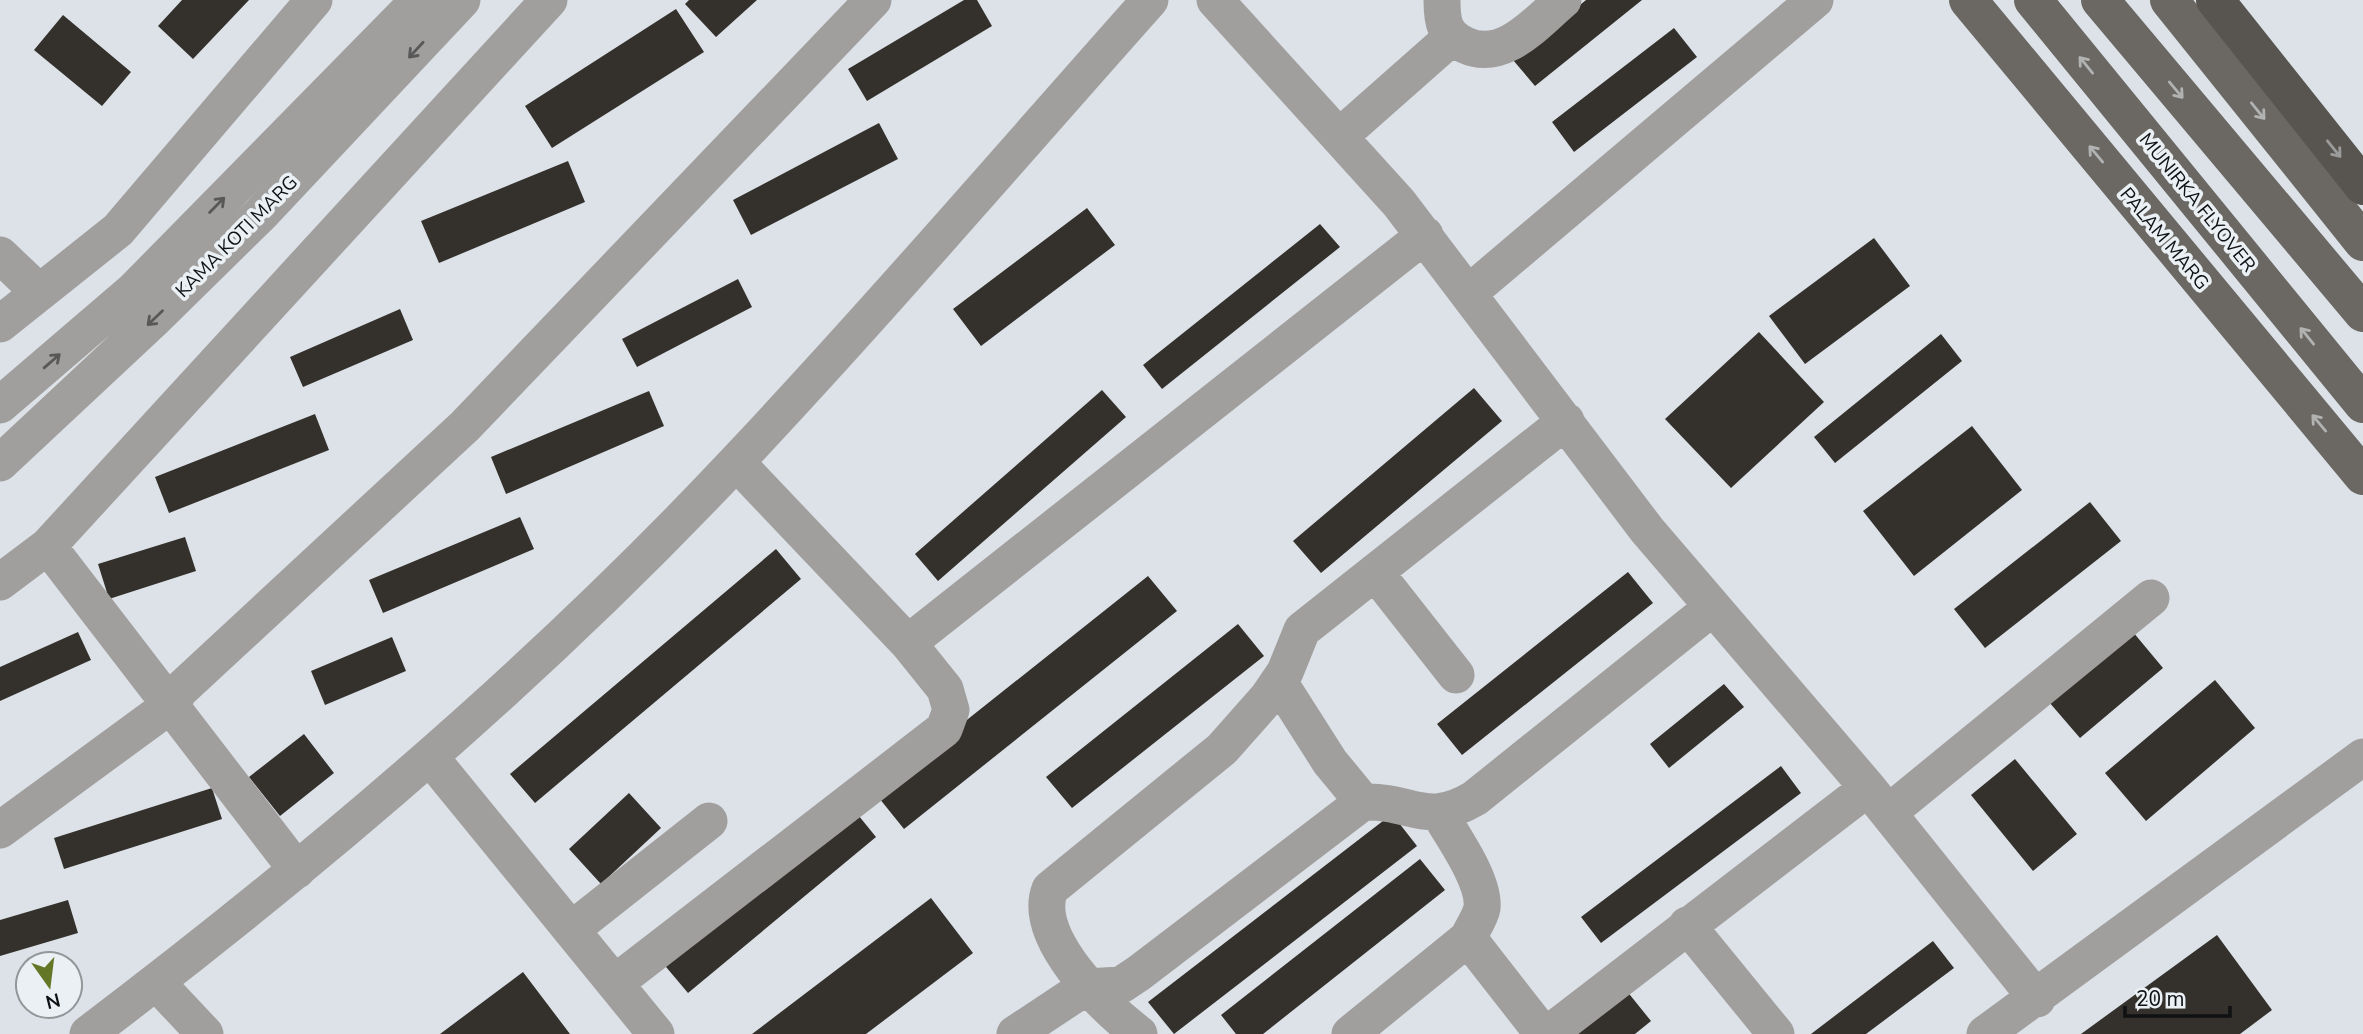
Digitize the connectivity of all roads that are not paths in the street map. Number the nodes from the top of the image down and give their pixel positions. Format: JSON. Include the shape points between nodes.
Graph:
{"nodes":[{"id":1,"x":314,"y":0,"type":"edge"},
{"id":2,"x":419,"y":0,"type":"edge"},
{"id":3,"x":462,"y":0,"type":"edge"},
{"id":4,"x":549,"y":0,"type":"edge"},
{"id":5,"x":873,"y":0,"type":"edge"},
{"id":6,"x":1150,"y":0,"type":"edge"},
{"id":7,"x":1215,"y":0,"type":"edge"},
{"id":8,"x":1442,"y":0,"type":"edge"},
{"id":9,"x":1563,"y":0,"type":"edge"},
{"id":10,"x":1815,"y":0,"type":"edge"},
{"id":11,"x":1968,"y":0,"type":"edge"},
{"id":12,"x":2033,"y":0,"type":"edge"},
{"id":13,"x":2101,"y":0,"type":"edge"},
{"id":14,"x":2169,"y":0,"type":"edge"},
{"id":15,"x":2215,"y":0,"type":"edge"},
{"id":16,"x":1451,"y":38,"type":"junction"},
{"id":17,"x":1339,"y":137,"type":"junction"},
{"id":18,"x":2363,"y":186,"type":"edge"},
{"id":19,"x":1425,"y":235,"type":"junction"},
{"id":20,"x":2363,"y":242,"type":"edge"},
{"id":21,"x":0,"y":254,"type":"edge"},
{"id":22,"x":39,"y":292,"type":"junction"},
{"id":23,"x":1470,"y":292,"type":"junction"},
{"id":24,"x":2363,"y":313,"type":"edge"},
{"id":25,"x":0,"y":324,"type":"edge"},
{"id":26,"x":2357,"y":396,"type":"edge"},
{"id":27,"x":0,"y":405,"type":"edge"},
{"id":28,"x":1566,"y":421,"type":"junction"},
{"id":29,"x":736,"y":462,"type":"junction"},
{"id":30,"x":0,"y":463,"type":"edge"},
{"id":31,"x":2363,"y":476,"type":"edge"},
{"id":32,"x":48,"y":546,"type":"junction"},
{"id":33,"x":1375,"y":572,"type":"junction"},
{"id":34,"x":0,"y":582,"type":"edge"},
{"id":35,"x":2151,"y":598,"type":"dead end"},
{"id":36,"x":1713,"y":607,"type":"junction"},
{"id":37,"x":908,"y":643,"type":"junction"},
{"id":38,"x":1457,"y":675,"type":"dead end"},
{"id":39,"x":1279,"y":682,"type":"junction"},
{"id":40,"x":172,"y":704,"type":"junction"},
{"id":41,"x":430,"y":757,"type":"junction"},
{"id":42,"x":2363,"y":757,"type":"edge"},
{"id":43,"x":1878,"y":800,"type":"junction"},
{"id":44,"x":1363,"y":802,"type":"junction"},
{"id":45,"x":1439,"y":813,"type":"junction"},
{"id":46,"x":709,"y":821,"type":"dead end"},
{"id":47,"x":0,"y":830,"type":"edge"},
{"id":48,"x":297,"y":870,"type":"junction"},
{"id":49,"x":1687,"y":925,"type":"junction"},
{"id":50,"x":571,"y":930,"type":"junction"},
{"id":51,"x":1468,"y":939,"type":"junction"},
{"id":52,"x":156,"y":982,"type":"junction"},
{"id":53,"x":615,"y":983,"type":"junction"},
{"id":54,"x":1086,"y":987,"type":"junction"},
{"id":55,"x":2037,"y":999,"type":"junction"},
{"id":56,"x":88,"y":1034,"type":"edge"},
{"id":57,"x":205,"y":1034,"type":"edge"},
{"id":58,"x":656,"y":1034,"type":"edge"},
{"id":59,"x":1015,"y":1034,"type":"edge"},
{"id":60,"x":1139,"y":1034,"type":"edge"},
{"id":61,"x":1350,"y":1034,"type":"edge"},
{"id":62,"x":1546,"y":1034,"type":"edge"},
{"id":63,"x":1776,"y":1034,"type":"edge"},
{"id":64,"x":1985,"y":1034,"type":"edge"}],
"edges":[{"from":1,"to":22,"type":"street","via":[[118,230]]},
{"from":27,"to":2,"type":"street","name":"KAMA KOTI MARG","one_way":true,"via":[[134,290]]},
{"from":3,"to":30,"type":"street","name":"KAMA KOTI MARG","one_way":true,"via":[[261,214]]},
{"from":4,"to":32,"type":"street"},
{"from":5,"to":40,"type":"street","via":[[465,426],[179,691]]},
{"from":6,"to":29,"type":"street"},
{"from":7,"to":17,"type":"street"},
{"from":8,"to":16,"type":"street","via":[[1445,28]]},
{"from":9,"to":16,"type":"street","via":[[1516,39],[1492,50],[1478,51]]},
{"from":10,"to":23,"type":"street"},
{"from":31,"to":11,"type":"main road","name":"PALAM MARG","one_way":true},
{"from":26,"to":12,"type":"main road","name":"MUNIRKA FLYOVER","one_way":true},
{"from":13,"to":24,"type":"main road","one_way":true},
{"from":14,"to":20,"type":"main road","one_way":true},
{"from":15,"to":18,"type":"highway","one_way":true},
{"from":16,"to":17,"type":"street"},
{"from":17,"to":19,"type":"street"},
{"from":19,"to":23,"type":"street"},
{"from":19,"to":37,"type":"street"},
{"from":21,"to":22,"type":"street"},
{"from":22,"to":25,"type":"street"},
{"from":23,"to":28,"type":"street"},
{"from":28,"to":33,"type":"street"},
{"from":28,"to":36,"type":"street","via":[[1647,530]]},
{"from":29,"to":37,"type":"street"},
{"from":29,"to":41,"type":"street"},
{"from":32,"to":34,"type":"street"},
{"from":32,"to":40,"type":"street"},
{"from":33,"to":38,"type":"street"},
{"from":33,"to":39,"type":"street","via":[[1302,630]]},
{"from":35,"to":43,"type":"street"},
{"from":36,"to":43,"type":"street"},
{"from":36,"to":45,"type":"street","via":[[1475,798]]},
{"from":37,"to":53,"type":"street","via":[[950,699],[944,729]]},
{"from":39,"to":44,"type":"street","via":[[1330,762]]},
{"from":39,"to":54,"type":"street","via":[[1222,749],[1050,889],[1045,901],[1048,920]]},
{"from":40,"to":47,"type":"street"},
{"from":40,"to":48,"type":"street"},
{"from":41,"to":48,"type":"street"},
{"from":41,"to":50,"type":"street"},
{"from":42,"to":55,"type":"street"},
{"from":43,"to":49,"type":"street"},
{"from":43,"to":55,"type":"street"},
{"from":44,"to":45,"type":"street","via":[[1386,801]]},
{"from":44,"to":54,"type":"street","via":[[1139,974],[1121,985]]},
{"from":45,"to":51,"type":"street","via":[[1481,895],[1482,910]]},
{"from":46,"to":50,"type":"street"},
{"from":48,"to":52,"type":"street"},
{"from":49,"to":62,"type":"street"},
{"from":49,"to":63,"type":"street"},
{"from":50,"to":53,"type":"street"},
{"from":51,"to":61,"type":"street"},
{"from":51,"to":62,"type":"street"},
{"from":52,"to":56,"type":"street"},
{"from":52,"to":57,"type":"street"},
{"from":53,"to":58,"type":"street"},
{"from":54,"to":59,"type":"street"},
{"from":54,"to":60,"type":"street"},
{"from":55,"to":64,"type":"street"}]}
